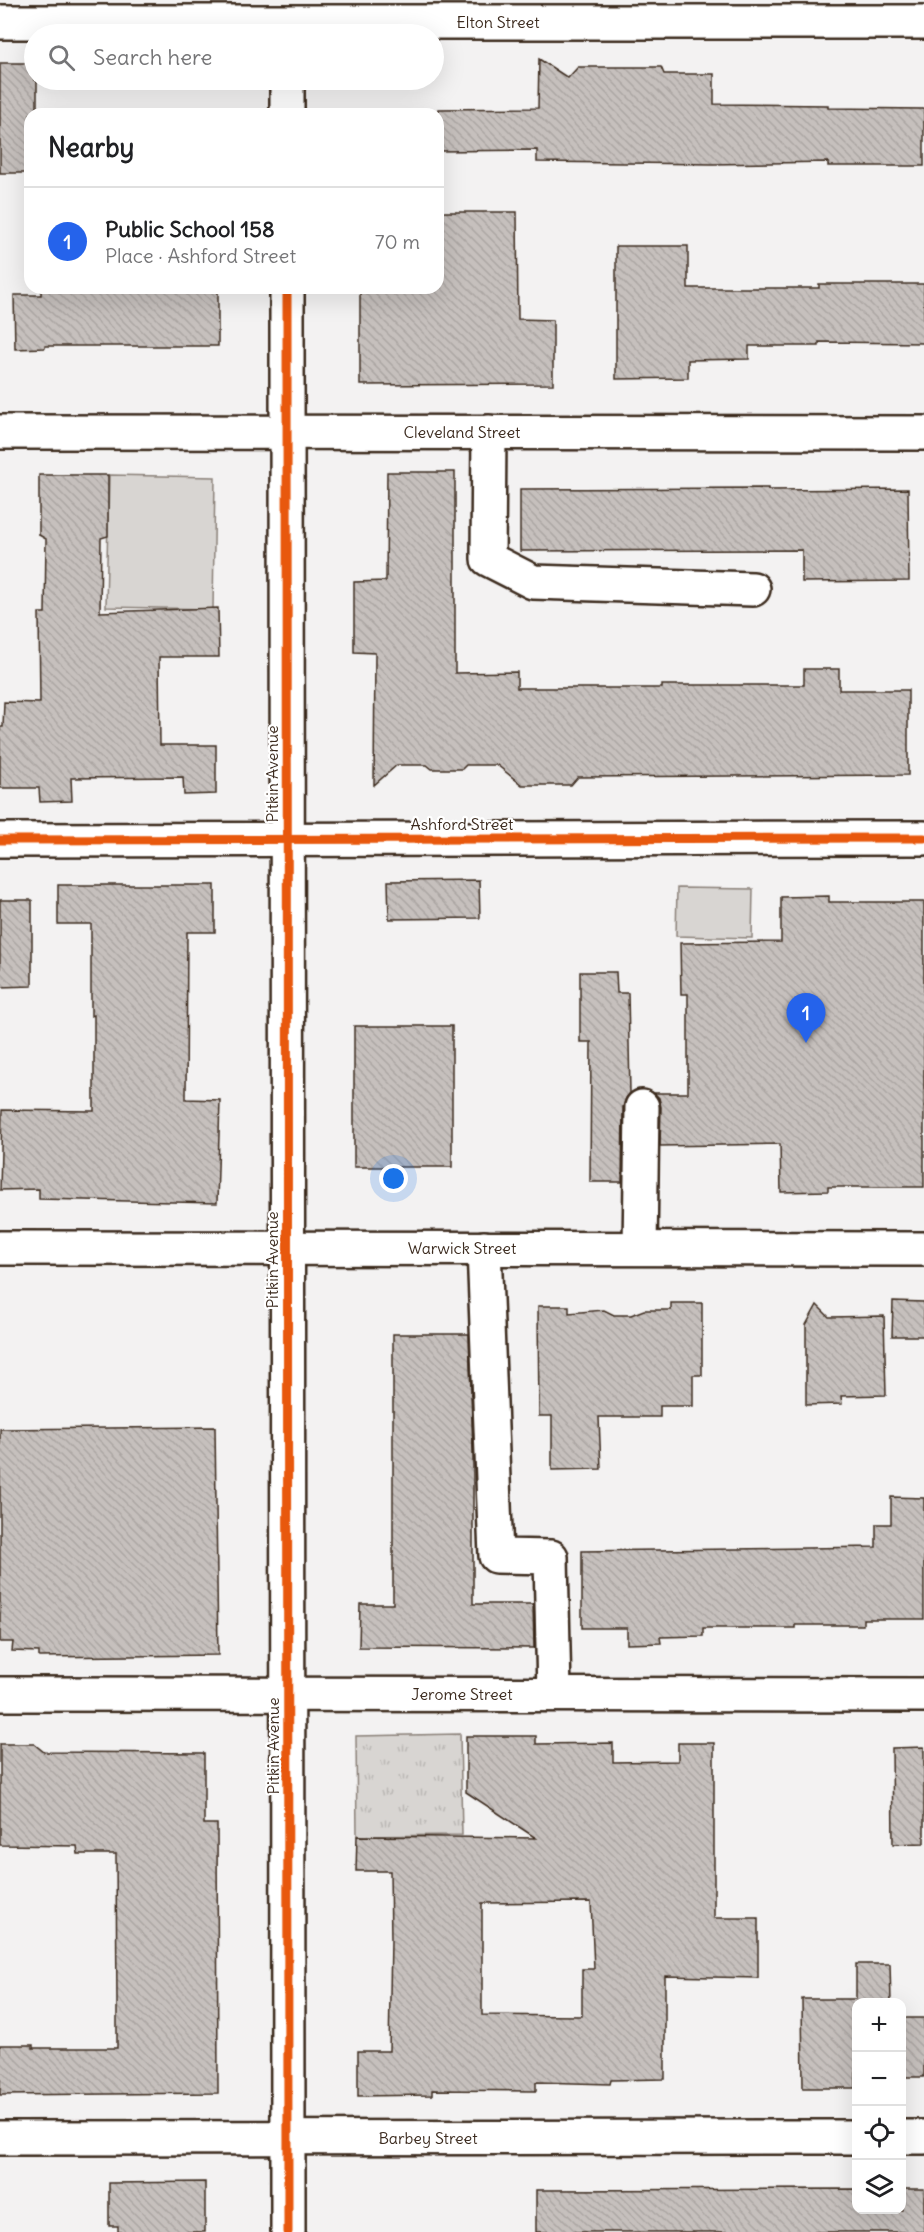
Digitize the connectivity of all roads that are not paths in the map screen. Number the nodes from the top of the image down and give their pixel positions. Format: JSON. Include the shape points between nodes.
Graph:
{"nodes":[{"id":1,"x":287,"y":19,"type":"edge"},
{"id":2,"x":0,"y":22,"type":"edge"},
{"id":3,"x":924,"y":22,"type":"edge"},
{"id":4,"x":287,"y":90,"type":"edge"},
{"id":5,"x":287,"y":108,"type":"edge"},
{"id":6,"x":287,"y":294,"type":"edge"},
{"id":7,"x":0,"y":432,"type":"edge"},
{"id":8,"x":287,"y":432,"type":"junction"},
{"id":9,"x":489,"y":432,"type":"junction"},
{"id":10,"x":924,"y":433,"type":"edge"},
{"id":11,"x":753,"y":589,"type":"dead end"},
{"id":12,"x":924,"y":838,"type":"edge"},
{"id":13,"x":0,"y":840,"type":"edge"},
{"id":14,"x":287,"y":840,"type":"junction"},
{"id":15,"x":642,"y":1107,"type":"dead end"},
{"id":16,"x":0,"y":1248,"type":"edge"},
{"id":17,"x":287,"y":1248,"type":"junction"},
{"id":18,"x":484,"y":1248,"type":"junction"},
{"id":19,"x":640,"y":1248,"type":"junction"},
{"id":20,"x":924,"y":1249,"type":"edge"},
{"id":21,"x":0,"y":1694,"type":"edge"},
{"id":22,"x":287,"y":1694,"type":"junction"},
{"id":23,"x":554,"y":1694,"type":"junction"},
{"id":24,"x":924,"y":1695,"type":"edge"},
{"id":25,"x":852,"y":2137,"type":"edge"},
{"id":26,"x":906,"y":2137,"type":"edge"},
{"id":27,"x":924,"y":2137,"type":"edge"},
{"id":28,"x":0,"y":2138,"type":"edge"},
{"id":29,"x":287,"y":2138,"type":"junction"},
{"id":30,"x":288,"y":2232,"type":"edge"}],
"edges":[{"from":1,"to":2,"type":"street","name":"Elton Street"},
{"from":1,"to":3,"type":"street","name":"Elton Street"},
{"from":4,"to":5,"type":"street"},
{"from":6,"to":8,"type":"street","name":"Pitkin Avenue"},
{"from":7,"to":8,"type":"street","name":"Cleveland Street"},
{"from":8,"to":9,"type":"street","name":"Cleveland Street"},
{"from":8,"to":14,"type":"street","name":"Pitkin Avenue"},
{"from":9,"to":10,"type":"street","name":"Cleveland Street"},
{"from":9,"to":11,"type":"street","via":[[488,559],[533,582]]},
{"from":12,"to":14,"type":"street","name":"Ashford Street"},
{"from":13,"to":14,"type":"street","name":"Ashford Street"},
{"from":14,"to":17,"type":"street","name":"Pitkin Avenue"},
{"from":15,"to":19,"type":"street"},
{"from":16,"to":17,"type":"street","name":"Warwick Street"},
{"from":17,"to":18,"type":"street","name":"Warwick Street"},
{"from":17,"to":22,"type":"street","name":"Pitkin Avenue"},
{"from":18,"to":19,"type":"street","name":"Warwick Street"},
{"from":18,"to":23,"type":"street","via":[[496,1556],[551,1557]]},
{"from":19,"to":20,"type":"street","name":"Warwick Street"},
{"from":21,"to":22,"type":"street","name":"Jerome Street"},
{"from":22,"to":23,"type":"street","name":"Jerome Street"},
{"from":22,"to":29,"type":"street","name":"Pitkin Avenue"},
{"from":23,"to":24,"type":"street","name":"Jerome Street"},
{"from":25,"to":29,"type":"street","name":"Barbey Street"},
{"from":26,"to":27,"type":"street"},
{"from":28,"to":29,"type":"street","name":"Barbey Street"},
{"from":29,"to":30,"type":"street","name":"Pitkin Avenue"}]}
